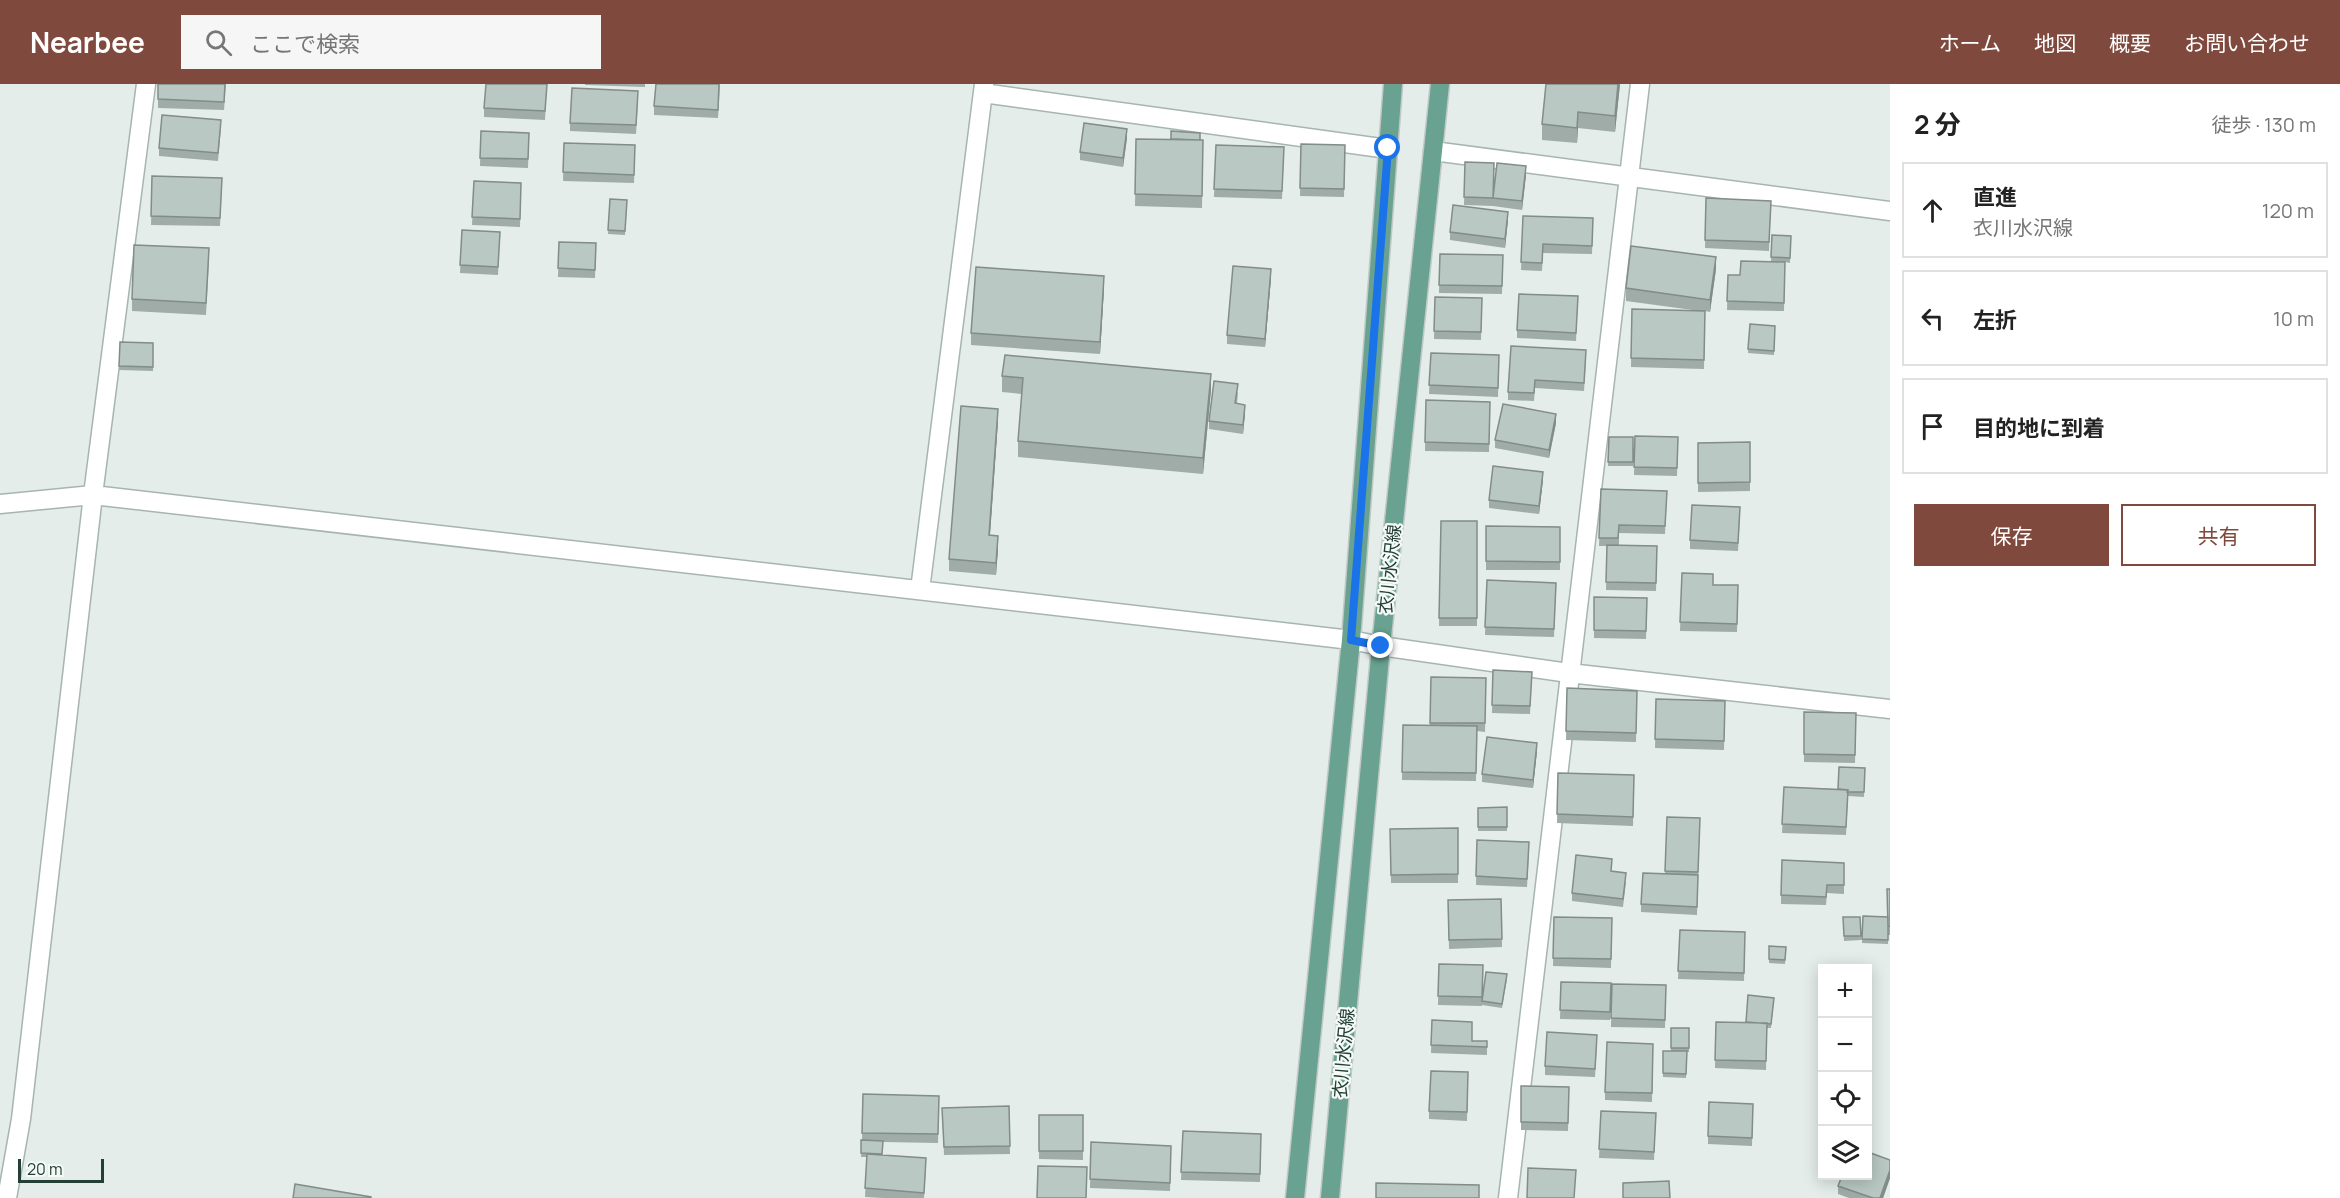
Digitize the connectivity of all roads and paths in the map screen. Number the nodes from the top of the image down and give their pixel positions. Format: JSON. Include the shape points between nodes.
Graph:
{"nodes":[{"id":1,"x":146,"y":84,"type":"edge"},
{"id":2,"x":1393,"y":84,"type":"edge"},
{"id":3,"x":1440,"y":84,"type":"edge"},
{"id":4,"x":1640,"y":84,"type":"edge"},
{"id":5,"x":983,"y":89,"type":"edge"},
{"id":6,"x":1388,"y":148,"type":"junction"},
{"id":7,"x":1433,"y":151,"type":"junction"},
{"id":8,"x":1628,"y":178,"type":"junction"},
{"id":9,"x":1890,"y":211,"type":"edge"},
{"id":10,"x":93,"y":495,"type":"junction"},
{"id":11,"x":0,"y":504,"type":"edge"},
{"id":12,"x":920,"y":590,"type":"junction"},
{"id":13,"x":1351,"y":640,"type":"junction"},
{"id":14,"x":1381,"y":646,"type":"junction"},
{"id":15,"x":1569,"y":673,"type":"junction"},
{"id":16,"x":1890,"y":709,"type":"edge"},
{"id":17,"x":7,"y":1198,"type":"edge"},
{"id":18,"x":1295,"y":1198,"type":"edge"},
{"id":19,"x":1330,"y":1198,"type":"edge"},
{"id":20,"x":1508,"y":1198,"type":"edge"}],
"edges":[{"from":1,"to":10,"type":"street"},
{"from":2,"to":6,"type":"main road","name":"衣川水沢線"},
{"from":3,"to":7,"type":"main road","name":"衣川水沢線"},
{"from":4,"to":8,"type":"street"},
{"from":5,"to":6,"type":"street"},
{"from":5,"to":12,"type":"street"},
{"from":6,"to":13,"type":"main road","name":"衣川水沢線"},
{"from":7,"to":8,"type":"street"},
{"from":7,"to":14,"type":"main road","name":"衣川水沢線"},
{"from":8,"to":9,"type":"street"},
{"from":8,"to":15,"type":"street"},
{"from":10,"to":11,"type":"street"},
{"from":10,"to":12,"type":"street"},
{"from":10,"to":17,"type":"street","via":[[21,1119]]},
{"from":12,"to":13,"type":"street"},
{"from":13,"to":14,"type":"street"},
{"from":13,"to":18,"type":"main road","name":"衣川水沢線"},
{"from":14,"to":15,"type":"street"},
{"from":14,"to":19,"type":"main road","name":"衣川水沢線"},
{"from":15,"to":16,"type":"street"},
{"from":15,"to":20,"type":"street"}]}
